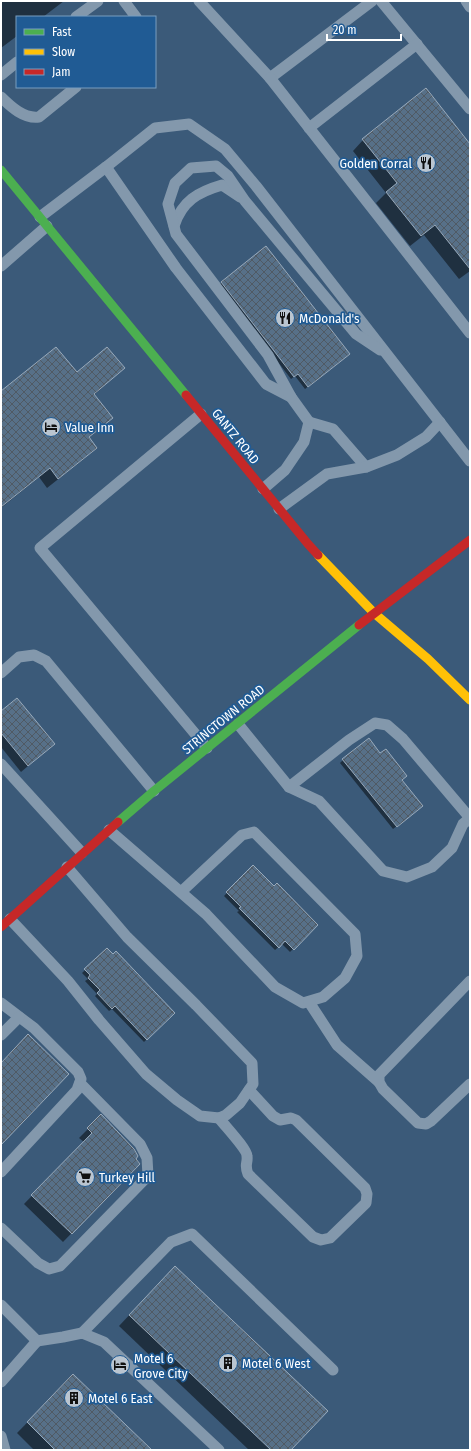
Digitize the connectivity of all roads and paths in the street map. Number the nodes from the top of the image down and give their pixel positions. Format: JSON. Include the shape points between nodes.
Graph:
{"nodes":[{"id":1,"x":98,"y":1,"type":"edge"},
{"id":2,"x":124,"y":1,"type":"edge"},
{"id":3,"x":199,"y":1,"type":"edge"},
{"id":4,"x":372,"y":1,"type":"edge"},
{"id":5,"x":381,"y":1,"type":"edge"},
{"id":6,"x":466,"y":1,"type":"edge"},
{"id":7,"x":470,"y":6,"type":"edge"},
{"id":8,"x":77,"y":16,"type":"edge"},
{"id":9,"x":135,"y":16,"type":"edge"},
{"id":10,"x":417,"y":44,"type":"junction"},
{"id":11,"x":16,"y":63,"type":"edge"},
{"id":12,"x":1,"y":75,"type":"edge"},
{"id":13,"x":270,"y":78,"type":"junction"},
{"id":14,"x":75,"y":88,"type":"edge"},
{"id":15,"x":1,"y":97,"type":"edge"},
{"id":16,"x":470,"y":109,"type":"edge"},
{"id":17,"x":309,"y":128,"type":"junction"},
{"id":18,"x":106,"y":168,"type":"junction"},
{"id":19,"x":1,"y":170,"type":"edge"},
{"id":20,"x":245,"y":201,"type":"junction"},
{"id":21,"x":40,"y":217,"type":"junction"},
{"id":22,"x":47,"y":226,"type":"junction"},
{"id":23,"x":174,"y":226,"type":"junction"},
{"id":24,"x":1,"y":266,"type":"edge"},
{"id":25,"x":469,"y":329,"type":"edge"},
{"id":26,"x":390,"y":358,"type":"junction"},
{"id":27,"x":291,"y":397,"type":"junction"},
{"id":28,"x":201,"y":414,"type":"junction"},
{"id":29,"x":309,"y":422,"type":"junction"},
{"id":30,"x":440,"y":422,"type":"junction"},
{"id":31,"x":470,"y":461,"type":"edge"},
{"id":32,"x":366,"y":467,"type":"junction"},
{"id":33,"x":263,"y":489,"type":"junction"},
{"id":34,"x":279,"y":509,"type":"junction"},
{"id":35,"x":470,"y":540,"type":"edge"},
{"id":36,"x":374,"y":613,"type":"junction"},
{"id":37,"x":1,"y":673,"type":"edge"},
{"id":38,"x":470,"y":700,"type":"edge"},
{"id":39,"x":238,"y":724,"type":"junction"},
{"id":40,"x":207,"y":748,"type":"junction"},
{"id":41,"x":1,"y":764,"type":"edge"},
{"id":42,"x":289,"y":787,"type":"junction"},
{"id":43,"x":154,"y":791,"type":"junction"},
{"id":44,"x":470,"y":818,"type":"edge"},
{"id":45,"x":109,"y":830,"type":"junction"},
{"id":46,"x":82,"y":853,"type":"junction"},
{"id":47,"x":67,"y":867,"type":"junction"},
{"id":48,"x":181,"y":892,"type":"junction"},
{"id":49,"x":10,"y":919,"type":"junction"},
{"id":50,"x":1,"y":927,"type":"edge"},
{"id":51,"x":470,"y":981,"type":"edge"},
{"id":52,"x":309,"y":1002,"type":"junction"},
{"id":53,"x":1,"y":1003,"type":"edge"},
{"id":54,"x":18,"y":1017,"type":"junction"},
{"id":55,"x":1,"y":1035,"type":"edge"},
{"id":56,"x":379,"y":1082,"type":"junction"},
{"id":57,"x":80,"y":1083,"type":"junction"},
{"id":58,"x":470,"y":1084,"type":"edge"},
{"id":59,"x":249,"y":1090,"type":"junction"},
{"id":60,"x":218,"y":1118,"type":"junction"},
{"id":61,"x":1,"y":1172,"type":"edge"},
{"id":62,"x":1,"y":1228,"type":"edge"},
{"id":63,"x":1,"y":1305,"type":"edge"},
{"id":64,"x":82,"y":1333,"type":"junction"},
{"id":65,"x":37,"y":1341,"type":"junction"},
{"id":66,"x":333,"y":1370,"type":"dead end"},
{"id":67,"x":1,"y":1382,"type":"edge"},
{"id":68,"x":1,"y":1436,"type":"edge"},
{"id":69,"x":5,"y":1450,"type":"edge"},
{"id":70,"x":219,"y":1450,"type":"edge"}],
"edges":[{"from":1,"to":8,"type":"lane"},
{"from":2,"to":9,"type":"lane"},
{"from":3,"to":13,"type":"lane"},
{"from":4,"to":13,"type":"lane"},
{"from":5,"to":10,"type":"lane"},
{"from":6,"to":7,"type":"lane"},
{"from":10,"to":16,"type":"lane"},
{"from":10,"to":17,"type":"lane"},
{"from":11,"to":12,"type":"lane"},
{"from":13,"to":17,"type":"lane"},
{"from":14,"to":15,"type":"lane","via":[[39,117],[33,118],[25,116]]},
{"from":17,"to":25,"type":"lane"},
{"from":18,"to":21,"type":"lane"},
{"from":18,"to":26,"type":"lane","via":[[155,128],[189,124],[225,149]]},
{"from":18,"to":27,"type":"lane","via":[[176,268],[266,384]]},
{"from":19,"to":21,"type":"main road","name":"GANTZ ROAD"},
{"from":20,"to":23,"type":"lane","via":[[222,185],[206,189],[188,201],[178,214]]},
{"from":20,"to":23,"type":"lane","via":[[228,176],[216,166],[191,168],[175,183],[168,204]]},
{"from":20,"to":26,"type":"lane","via":[[356,334]]},
{"from":21,"to":22,"type":"main road","name":"GANTZ ROAD"},
{"from":22,"to":24,"type":"lane"},
{"from":22,"to":28,"type":"main road","name":"GANTZ ROAD"},
{"from":23,"to":27,"type":"lane","via":[[176,234],[268,355]]},
{"from":26,"to":30,"type":"lane"},
{"from":27,"to":29,"type":"lane"},
{"from":28,"to":33,"type":"main road","name":"GANTZ ROAD"},
{"from":28,"to":40,"type":"lane","via":[[40,548]]},
{"from":29,"to":32,"type":"lane","via":[[333,429]]},
{"from":29,"to":33,"type":"lane","via":[[304,442],[285,470]]},
{"from":30,"to":31,"type":"lane"},
{"from":30,"to":32,"type":"lane","via":[[426,437],[397,455]]},
{"from":32,"to":34,"type":"lane","via":[[327,474]]},
{"from":33,"to":34,"type":"main road","name":"GANTZ ROAD"},
{"from":34,"to":36,"type":"main road","name":"GANTZ ROAD","via":[[308,544]]},
{"from":35,"to":36,"type":"main road","name":"STRINGTOWN ROAD"},
{"from":36,"to":38,"type":"main road","name":"GANTZ ROAD","via":[[428,659]]},
{"from":36,"to":39,"type":"main road","name":"STRINGTOWN ROAD"},
{"from":37,"to":43,"type":"lane","via":[[19,657],[34,654],[46,661]]},
{"from":39,"to":40,"type":"main road","name":"STRINGTOWN ROAD"},
{"from":39,"to":42,"type":"lane"},
{"from":40,"to":43,"type":"main road","name":"STRINGTOWN ROAD"},
{"from":41,"to":46,"type":"lane"},
{"from":42,"to":44,"type":"lane","via":[[319,802],[384,870],[406,877],[432,867],[452,848],[463,824]]},
{"from":42,"to":44,"type":"lane","via":[[375,723],[387,725],[403,739]]},
{"from":43,"to":45,"type":"main road","name":"STRINGTOWN ROAD"},
{"from":45,"to":46,"type":"main road","name":"STRINGTOWN ROAD"},
{"from":45,"to":48,"type":"lane"},
{"from":46,"to":47,"type":"main road","name":"STRINGTOWN ROAD"},
{"from":47,"to":49,"type":"main road","name":"STRINGTOWN ROAD"},
{"from":47,"to":59,"type":"lane","via":[[127,936],[252,1063],[253,1084]]},
{"from":48,"to":52,"type":"lane","via":[[206,914],[275,987],[303,1003]]},
{"from":48,"to":52,"type":"lane","via":[[242,835],[254,832],[355,934],[357,956],[345,978],[324,997]]},
{"from":49,"to":50,"type":"main road","name":"STRINGTOWN ROAD"},
{"from":49,"to":60,"type":"lane","via":[[68,981],[146,1074],[200,1116]]},
{"from":51,"to":56,"type":"lane","via":[[383,1070],[379,1075]]},
{"from":52,"to":56,"type":"lane","via":[[337,1045]]},
{"from":53,"to":54,"type":"lane"},
{"from":54,"to":55,"type":"lane"},
{"from":54,"to":57,"type":"lane","via":[[34,1028],[78,1072]]},
{"from":56,"to":58,"type":"lane","via":[[418,1123],[426,1124]]},
{"from":57,"to":61,"type":"lane","via":[[77,1090]]},
{"from":57,"to":62,"type":"lane","via":[[140,1144],[147,1158],[148,1176],[60,1266],[49,1269],[38,1263]]},
{"from":59,"to":60,"type":"lane","via":[[240,1103],[226,1115]]},
{"from":59,"to":60,"type":"lane","via":[[273,1116],[280,1120],[296,1120],[365,1188],[366,1203],[330,1238],[321,1240],[313,1237],[248,1174],[245,1167],[247,1155],[244,1149]]},
{"from":63,"to":65,"type":"lane"},
{"from":64,"to":65,"type":"lane"},
{"from":64,"to":66,"type":"lane","via":[[171,1242],[192,1234]]},
{"from":64,"to":70,"type":"lane","via":[[104,1342]]},
{"from":65,"to":67,"type":"lane"},
{"from":68,"to":69,"type":"lane"}]}
